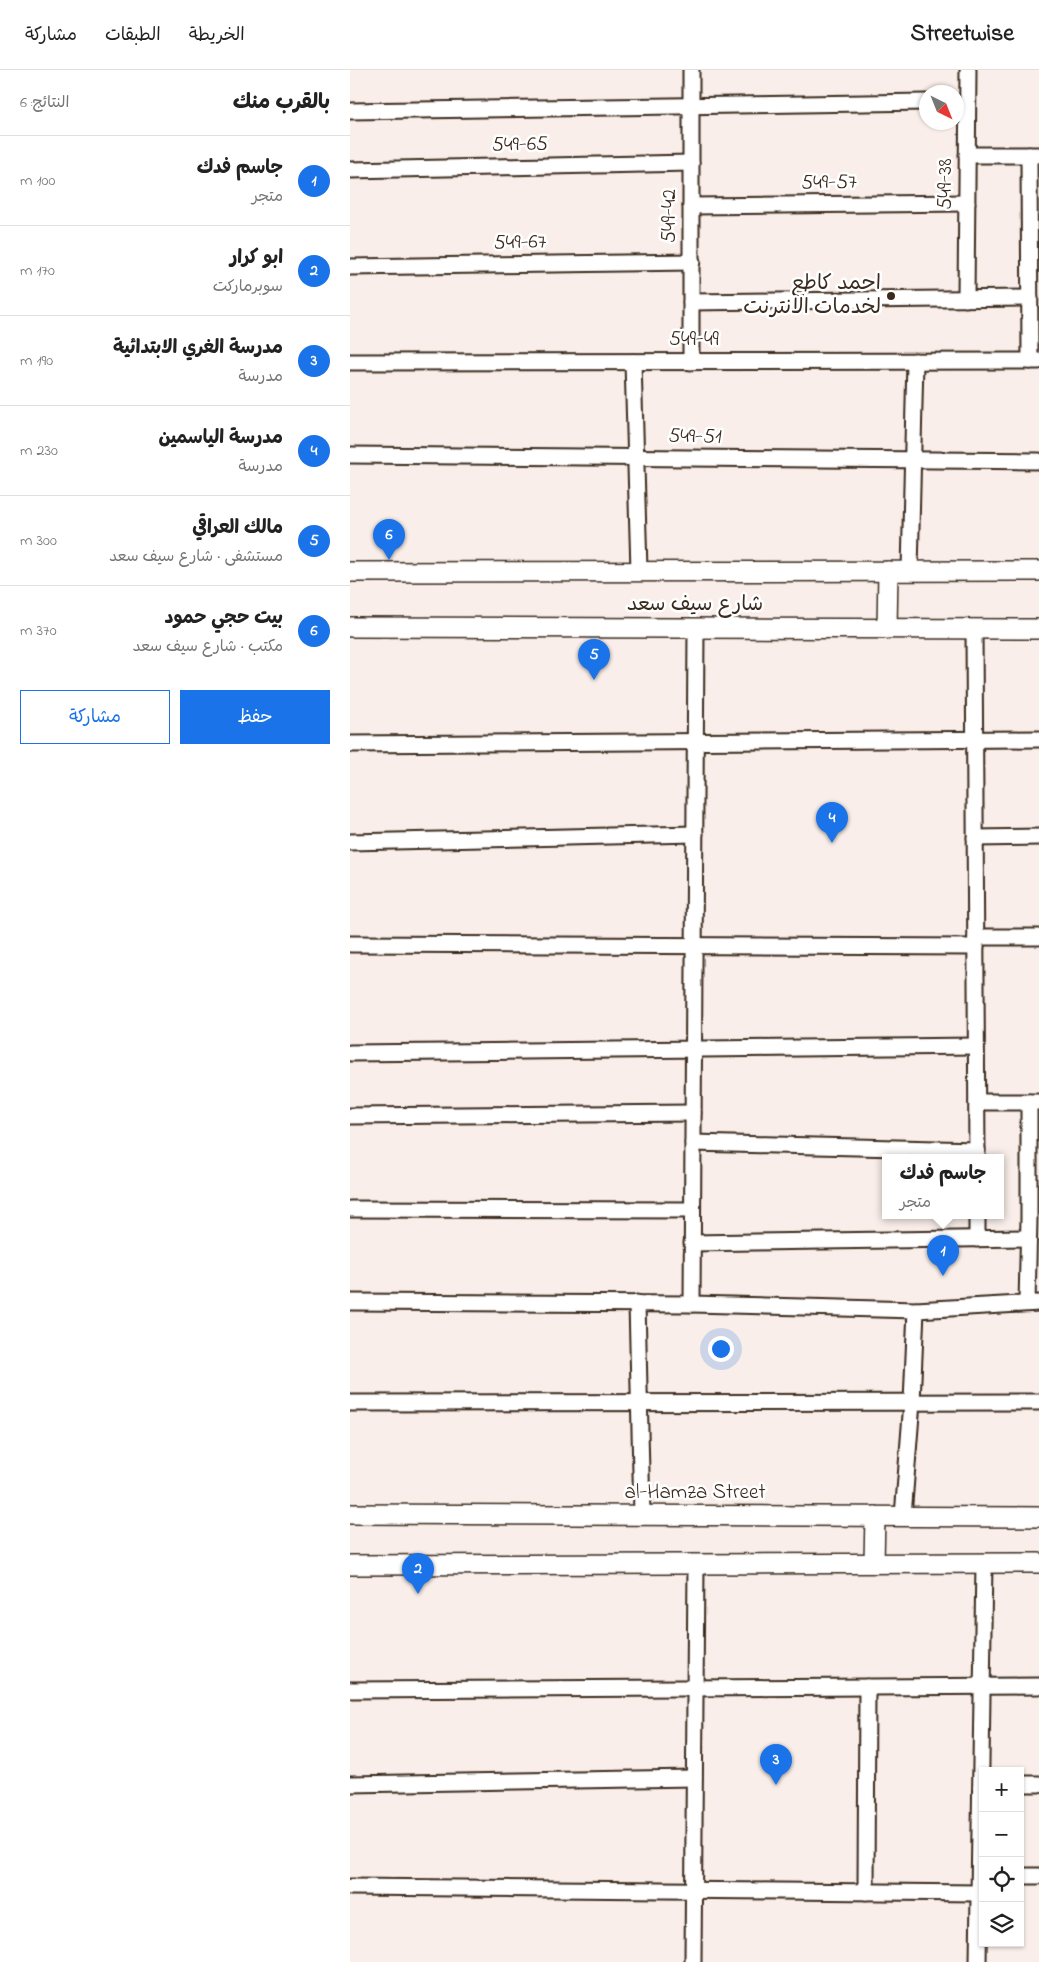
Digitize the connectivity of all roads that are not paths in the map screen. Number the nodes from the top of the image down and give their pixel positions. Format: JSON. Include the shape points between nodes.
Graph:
{"nodes":[{"id":1,"x":691,"y":70,"type":"edge"},
{"id":2,"x":968,"y":70,"type":"edge"},
{"id":3,"x":964,"y":91,"type":"edge"},
{"id":4,"x":919,"y":102,"type":"edge"},
{"id":5,"x":691,"y":106,"type":"junction"},
{"id":6,"x":350,"y":111,"type":"edge"},
{"id":7,"x":964,"y":123,"type":"edge"},
{"id":8,"x":967,"y":155,"type":"junction"},
{"id":9,"x":1034,"y":155,"type":"edge"},
{"id":10,"x":692,"y":163,"type":"junction"},
{"id":11,"x":350,"y":170,"type":"edge"},
{"id":12,"x":967,"y":203,"type":"junction"},
{"id":13,"x":691,"y":206,"type":"junction"},
{"id":14,"x":692,"y":262,"type":"junction"},
{"id":15,"x":1034,"y":263,"type":"edge"},
{"id":16,"x":350,"y":267,"type":"edge"},
{"id":17,"x":1030,"y":298,"type":"junction"},
{"id":18,"x":966,"y":299,"type":"junction"},
{"id":19,"x":691,"y":302,"type":"junction"},
{"id":20,"x":915,"y":361,"type":"junction"},
{"id":21,"x":1034,"y":361,"type":"edge"},
{"id":22,"x":350,"y":362,"type":"edge"},
{"id":23,"x":633,"y":362,"type":"junction"},
{"id":24,"x":691,"y":362,"type":"junction"},
{"id":25,"x":350,"y":455,"type":"edge"},
{"id":26,"x":636,"y":458,"type":"junction"},
{"id":27,"x":912,"y":460,"type":"junction"},
{"id":28,"x":1039,"y":461,"type":"edge"},
{"id":29,"x":640,"y":570,"type":"junction"},
{"id":30,"x":888,"y":571,"type":"junction"},
{"id":31,"x":910,"y":571,"type":"junction"},
{"id":32,"x":1039,"y":571,"type":"edge"},
{"id":33,"x":350,"y":572,"type":"edge"},
{"id":34,"x":350,"y":627,"type":"edge"},
{"id":35,"x":696,"y":628,"type":"junction"},
{"id":36,"x":887,"y":629,"type":"junction"},
{"id":37,"x":1039,"y":629,"type":"edge"},
{"id":38,"x":974,"y":630,"type":"junction"},
{"id":39,"x":974,"y":739,"type":"junction"},
{"id":40,"x":1039,"y":739,"type":"edge"},
{"id":41,"x":695,"y":741,"type":"junction"},
{"id":42,"x":350,"y":744,"type":"edge"},
{"id":43,"x":695,"y":834,"type":"junction"},
{"id":44,"x":1039,"y":837,"type":"edge"},
{"id":45,"x":975,"y":838,"type":"junction"},
{"id":46,"x":350,"y":842,"type":"edge"},
{"id":47,"x":1039,"y":937,"type":"edge"},
{"id":48,"x":976,"y":942,"type":"junction"},
{"id":49,"x":350,"y":944,"type":"edge"},
{"id":50,"x":694,"y":947,"type":"junction"},
{"id":51,"x":976,"y":1046,"type":"junction"},
{"id":52,"x":693,"y":1049,"type":"junction"},
{"id":53,"x":350,"y":1053,"type":"edge"},
{"id":54,"x":977,"y":1102,"type":"junction"},
{"id":55,"x":1034,"y":1102,"type":"edge"},
{"id":56,"x":693,"y":1113,"type":"junction"},
{"id":57,"x":350,"y":1116,"type":"edge"},
{"id":58,"x":693,"y":1143,"type":"junction"},
{"id":59,"x":977,"y":1153,"type":"edge"},
{"id":60,"x":350,"y":1208,"type":"edge"},
{"id":61,"x":692,"y":1210,"type":"junction"},
{"id":62,"x":1034,"y":1218,"type":"edge"},
{"id":63,"x":977,"y":1219,"type":"edge"},
{"id":64,"x":1028,"y":1238,"type":"junction"},
{"id":65,"x":977,"y":1239,"type":"junction"},
{"id":66,"x":692,"y":1243,"type":"junction"},
{"id":67,"x":350,"y":1302,"type":"edge"},
{"id":68,"x":1033,"y":1303,"type":"edge"},
{"id":69,"x":637,"y":1304,"type":"junction"},
{"id":70,"x":692,"y":1304,"type":"junction"},
{"id":71,"x":916,"y":1310,"type":"junction"},
{"id":72,"x":639,"y":1402,"type":"junction"},
{"id":73,"x":912,"y":1402,"type":"junction"},
{"id":74,"x":1039,"y":1402,"type":"edge"},
{"id":75,"x":350,"y":1403,"type":"edge"},
{"id":76,"x":350,"y":1514,"type":"edge"},
{"id":77,"x":642,"y":1515,"type":"junction"},
{"id":78,"x":875,"y":1516,"type":"junction"},
{"id":79,"x":903,"y":1516,"type":"junction"},
{"id":80,"x":1039,"y":1517,"type":"edge"},
{"id":81,"x":874,"y":1563,"type":"junction"},
{"id":82,"x":984,"y":1563,"type":"junction"},
{"id":83,"x":1039,"y":1563,"type":"edge"},
{"id":84,"x":696,"y":1564,"type":"junction"},
{"id":85,"x":350,"y":1565,"type":"edge"},
{"id":86,"x":867,"y":1686,"type":"junction"},
{"id":87,"x":982,"y":1686,"type":"junction"},
{"id":88,"x":1039,"y":1686,"type":"edge"},
{"id":89,"x":695,"y":1687,"type":"junction"},
{"id":90,"x":350,"y":1690,"type":"edge"},
{"id":91,"x":982,"y":1767,"type":"edge"},
{"id":92,"x":694,"y":1778,"type":"junction"},
{"id":93,"x":350,"y":1784,"type":"edge"},
{"id":94,"x":1024,"y":1784,"type":"edge"},
{"id":95,"x":1039,"y":1784,"type":"edge"},
{"id":96,"x":982,"y":1812,"type":"edge"},
{"id":97,"x":981,"y":1857,"type":"edge"},
{"id":98,"x":1024,"y":1876,"type":"edge"},
{"id":99,"x":1039,"y":1876,"type":"edge"},
{"id":100,"x":350,"y":1887,"type":"edge"},
{"id":101,"x":693,"y":1890,"type":"junction"},
{"id":102,"x":866,"y":1892,"type":"junction"},
{"id":103,"x":979,"y":1893,"type":"joint"},
{"id":104,"x":693,"y":1962,"type":"edge"},
{"id":105,"x":978,"y":1962,"type":"edge"}],
"edges":[{"from":1,"to":5,"type":"street","name":"549-42"},
{"from":2,"to":3,"type":"street","name":"549-38"},
{"from":4,"to":5,"type":"street"},
{"from":5,"to":6,"type":"street"},
{"from":5,"to":10,"type":"street","name":"549-42"},
{"from":7,"to":8,"type":"street","name":"549-38"},
{"from":8,"to":9,"type":"street"},
{"from":8,"to":12,"type":"street","name":"549-38"},
{"from":9,"to":15,"type":"street"},
{"from":10,"to":11,"type":"street","name":"549-65"},
{"from":10,"to":13,"type":"street","name":"549-42"},
{"from":12,"to":13,"type":"street","name":"549-57"},
{"from":12,"to":18,"type":"street","name":"549-38"},
{"from":13,"to":14,"type":"street","name":"549-42"},
{"from":14,"to":16,"type":"street","name":"549-67"},
{"from":14,"to":19,"type":"street","name":"549-42"},
{"from":15,"to":17,"type":"street"},
{"from":17,"to":18,"type":"street"},
{"from":17,"to":21,"type":"street"},
{"from":18,"to":19,"type":"street"},
{"from":19,"to":24,"type":"street","name":"549-42"},
{"from":20,"to":21,"type":"street","name":"549-49"},
{"from":20,"to":24,"type":"street","name":"549-49"},
{"from":20,"to":27,"type":"street"},
{"from":22,"to":23,"type":"street","name":"549-49"},
{"from":23,"to":24,"type":"street","name":"549-49"},
{"from":23,"to":26,"type":"street"},
{"from":25,"to":26,"type":"street","name":"549-51"},
{"from":26,"to":27,"type":"street","name":"549-51"},
{"from":26,"to":29,"type":"street"},
{"from":27,"to":28,"type":"street","name":"549-51"},
{"from":27,"to":31,"type":"street"},
{"from":29,"to":30,"type":"street","name":"شارع سيف سعد"},
{"from":29,"to":33,"type":"street","name":"شارع سيف سعد"},
{"from":30,"to":31,"type":"street","name":"شارع سيف سعد"},
{"from":30,"to":36,"type":"street"},
{"from":31,"to":32,"type":"street","name":"شارع سيف سعد"},
{"from":34,"to":35,"type":"street","name":"شارع سيف سعد"},
{"from":35,"to":36,"type":"street","name":"شارع سيف سعد"},
{"from":35,"to":41,"type":"street"},
{"from":36,"to":38,"type":"street","name":"شارع سيف سعد"},
{"from":37,"to":38,"type":"street","name":"شارع سيف سعد"},
{"from":38,"to":39,"type":"street"},
{"from":39,"to":40,"type":"street"},
{"from":39,"to":41,"type":"street"},
{"from":39,"to":45,"type":"street"},
{"from":41,"to":42,"type":"street"},
{"from":41,"to":43,"type":"street"},
{"from":43,"to":46,"type":"street"},
{"from":43,"to":50,"type":"street"},
{"from":44,"to":45,"type":"street"},
{"from":45,"to":48,"type":"street"},
{"from":47,"to":48,"type":"street"},
{"from":48,"to":50,"type":"street"},
{"from":48,"to":51,"type":"street"},
{"from":49,"to":50,"type":"street"},
{"from":50,"to":52,"type":"street"},
{"from":51,"to":52,"type":"street"},
{"from":51,"to":54,"type":"street"},
{"from":52,"to":53,"type":"street"},
{"from":52,"to":56,"type":"street"},
{"from":54,"to":55,"type":"street"},
{"from":54,"to":59,"type":"street"},
{"from":55,"to":62,"type":"street"},
{"from":56,"to":57,"type":"street"},
{"from":56,"to":58,"type":"street"},
{"from":58,"to":59,"type":"street"},
{"from":58,"to":61,"type":"street"},
{"from":60,"to":61,"type":"street"},
{"from":61,"to":66,"type":"street"},
{"from":62,"to":64,"type":"street"},
{"from":63,"to":65,"type":"street"},
{"from":64,"to":65,"type":"street"},
{"from":64,"to":68,"type":"street"},
{"from":65,"to":66,"type":"street"},
{"from":66,"to":70,"type":"street"},
{"from":67,"to":69,"type":"street"},
{"from":68,"to":71,"type":"street"},
{"from":69,"to":70,"type":"street"},
{"from":69,"to":72,"type":"street"},
{"from":70,"to":71,"type":"street"},
{"from":71,"to":73,"type":"street"},
{"from":72,"to":73,"type":"street"},
{"from":72,"to":75,"type":"street"},
{"from":72,"to":77,"type":"street"},
{"from":73,"to":74,"type":"street"},
{"from":73,"to":79,"type":"street"},
{"from":76,"to":77,"type":"street","name":"al-Hamza Street"},
{"from":77,"to":78,"type":"street","name":"al-Hamza Street"},
{"from":78,"to":79,"type":"street","name":"al-Hamza Street"},
{"from":78,"to":81,"type":"street"},
{"from":79,"to":80,"type":"street","name":"al-Hamza Street"},
{"from":81,"to":82,"type":"street"},
{"from":81,"to":84,"type":"street"},
{"from":82,"to":83,"type":"street"},
{"from":82,"to":87,"type":"street"},
{"from":84,"to":85,"type":"street"},
{"from":84,"to":89,"type":"street"},
{"from":86,"to":87,"type":"street"},
{"from":86,"to":89,"type":"street"},
{"from":86,"to":102,"type":"street"},
{"from":87,"to":88,"type":"street"},
{"from":87,"to":91,"type":"street"},
{"from":89,"to":90,"type":"street"},
{"from":89,"to":92,"type":"street"},
{"from":92,"to":93,"type":"street"},
{"from":92,"to":101,"type":"street"},
{"from":94,"to":95,"type":"street"},
{"from":96,"to":97,"type":"street"},
{"from":98,"to":99,"type":"street"},
{"from":100,"to":101,"type":"street"},
{"from":101,"to":102,"type":"street"},
{"from":101,"to":104,"type":"street"},
{"from":102,"to":103,"type":"street"},
{"from":103,"to":105,"type":"street"}]}
